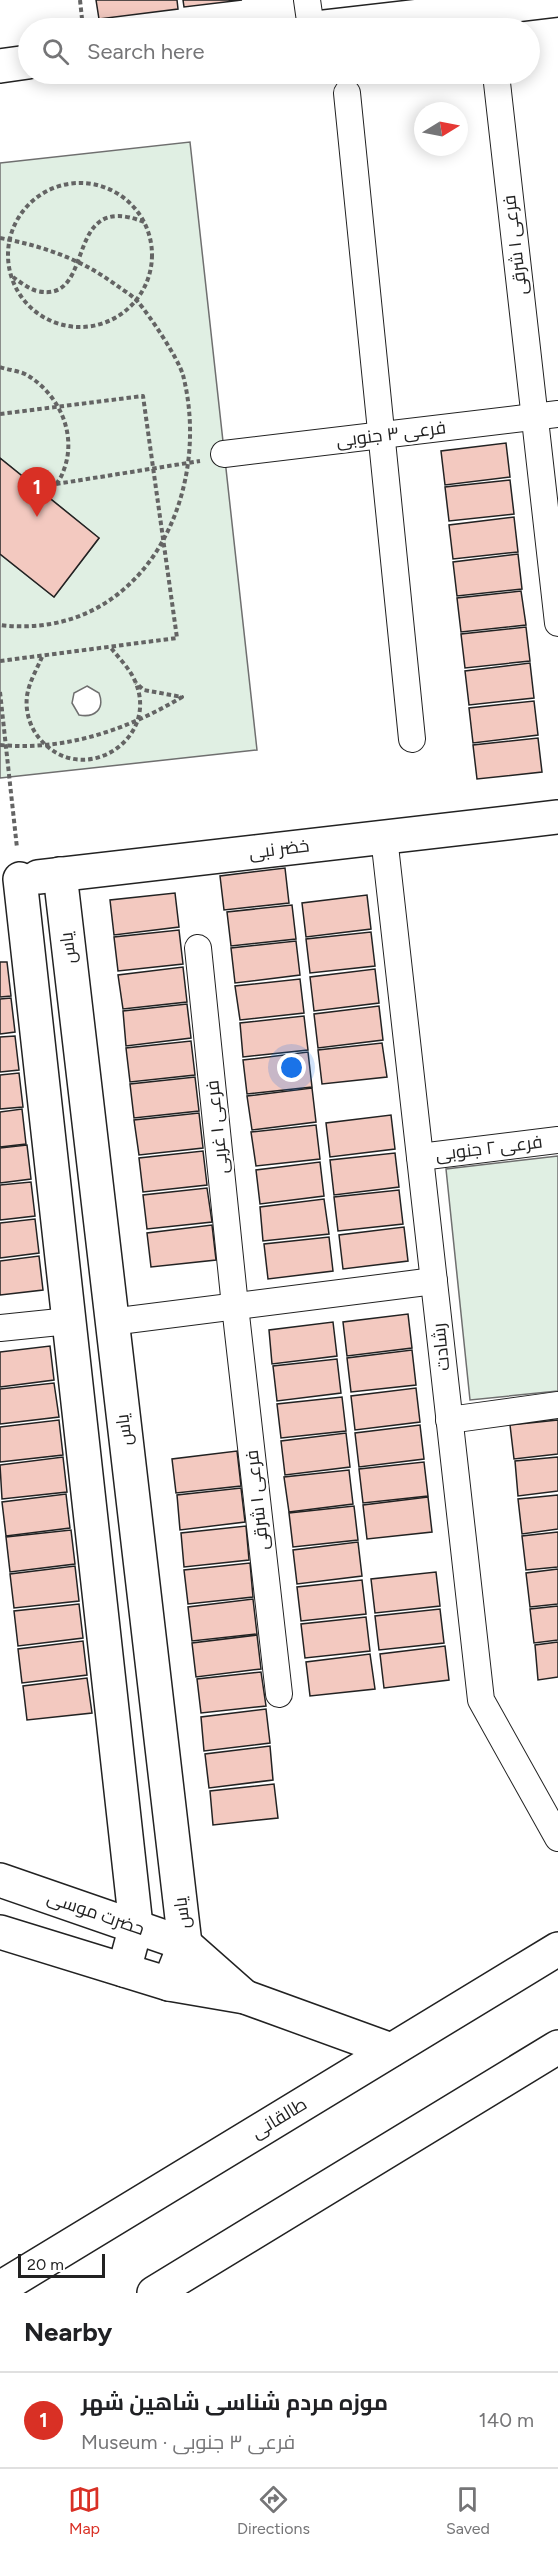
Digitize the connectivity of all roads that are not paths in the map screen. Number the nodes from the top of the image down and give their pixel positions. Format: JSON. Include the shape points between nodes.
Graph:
{"nodes":[{"id":1,"x":307,"y":0,"type":"edge"},
{"id":2,"x":558,"y":0,"type":"edge"},
{"id":3,"x":310,"y":18,"type":"edge"},
{"id":4,"x":489,"y":18,"type":"edge"},
{"id":5,"x":18,"y":63,"type":"edge"},
{"id":6,"x":0,"y":66,"type":"edge"},
{"id":7,"x":497,"y":84,"type":"edge"},
{"id":8,"x":347,"y":93,"type":"dead end"},
{"id":9,"x":546,"y":415,"type":"edge"},
{"id":10,"x":382,"y":435,"type":"junction"},
{"id":11,"x":224,"y":454,"type":"dead end"},
{"id":12,"x":558,"y":623,"type":"edge"},
{"id":13,"x":412,"y":739,"type":"dead end"},
{"id":14,"x":558,"y":817,"type":"edge"},
{"id":15,"x":384,"y":837,"type":"junction"},
{"id":16,"x":60,"y":874,"type":"junction"},
{"id":17,"x":10,"y":880,"type":"edge"},
{"id":18,"x":198,"y":948,"type":"dead end"},
{"id":19,"x":558,"y":1140,"type":"edge"},
{"id":20,"x":420,"y":1157,"type":"junction"},
{"id":21,"x":434,"y":1281,"type":"junction"},
{"id":22,"x":235,"y":1306,"type":"junction"},
{"id":23,"x":69,"y":1321,"type":"junction"},
{"id":24,"x":111,"y":1322,"type":"junction"},
{"id":25,"x":0,"y":1328,"type":"edge"},
{"id":26,"x":558,"y":1405,"type":"edge"},
{"id":27,"x":450,"y":1420,"type":"junction"},
{"id":28,"x":279,"y":1694,"type":"dead end"},
{"id":29,"x":558,"y":1838,"type":"edge"},
{"id":30,"x":0,"y":1880,"type":"edge"},
{"id":31,"x":136,"y":1926,"type":"junction"},
{"id":32,"x":0,"y":1932,"type":"edge"},
{"id":33,"x":185,"y":1944,"type":"junction"},
{"id":34,"x":558,"y":1949,"type":"edge"},
{"id":35,"x":124,"y":1970,"type":"junction"},
{"id":36,"x":169,"y":1984,"type":"junction"},
{"id":37,"x":245,"y":1997,"type":"junction"},
{"id":38,"x":558,"y":2047,"type":"edge"},
{"id":39,"x":391,"y":2050,"type":"junction"},
{"id":40,"x":0,"y":2288,"type":"edge"},
{"id":41,"x":154,"y":2293,"type":"edge"}],
"edges":[{"from":1,"to":3,"type":"street"},
{"from":2,"to":4,"type":"street"},
{"from":5,"to":6,"type":"street"},
{"from":7,"to":9,"type":"street","name":"فرعی ۱ شرقی"},
{"from":8,"to":10,"type":"street"},
{"from":9,"to":10,"type":"street","name":"فرعی ۳ جنوبی"},
{"from":9,"to":12,"type":"street"},
{"from":10,"to":11,"type":"street","name":"فرعی ۳ جنوبی"},
{"from":10,"to":13,"type":"street"},
{"from":14,"to":15,"type":"street","name":"خضر نبی"},
{"from":15,"to":16,"type":"street","name":"خضر نبی"},
{"from":15,"to":20,"type":"street","name":"رشادت"},
{"from":16,"to":17,"type":"street","name":"خضر نبی"},
{"from":16,"to":24,"type":"street","name":"یاس"},
{"from":17,"to":23,"type":"street"},
{"from":18,"to":22,"type":"street","name":"فرعی ۱ غربی"},
{"from":19,"to":20,"type":"street","name":"فرعی ۲ جنوبی"},
{"from":20,"to":21,"type":"street","name":"رشادت"},
{"from":21,"to":22,"type":"street"},
{"from":21,"to":27,"type":"street","name":"رشادت"},
{"from":22,"to":24,"type":"street"},
{"from":22,"to":28,"type":"street","name":"فرعی ۱ شرقی"},
{"from":23,"to":25,"type":"street"},
{"from":23,"to":31,"type":"street"},
{"from":24,"to":33,"type":"street","name":"یاس"},
{"from":26,"to":27,"type":"street"},
{"from":27,"to":29,"type":"street","name":"رشادت","via":[[481,1700]]},
{"from":30,"to":31,"type":"street","name":"حضرت موسی"},
{"from":31,"to":33,"type":"street","name":"حضرت موسی"},
{"from":31,"to":35,"type":"street"},
{"from":32,"to":35,"type":"street","name":"حضرت موسی"},
{"from":33,"to":36,"type":"street","name":"یاس"},
{"from":33,"to":37,"type":"street","name":"حضرت موسی"},
{"from":34,"to":39,"type":"street","name":"طالقانی"},
{"from":35,"to":36,"type":"street","name":"حضرت موسی"},
{"from":36,"to":37,"type":"street","name":"حضرت موسی"},
{"from":37,"to":39,"type":"street","name":"حضرت موسی"},
{"from":38,"to":41,"type":"street"},
{"from":39,"to":40,"type":"street","name":"طالقانی"}]}
